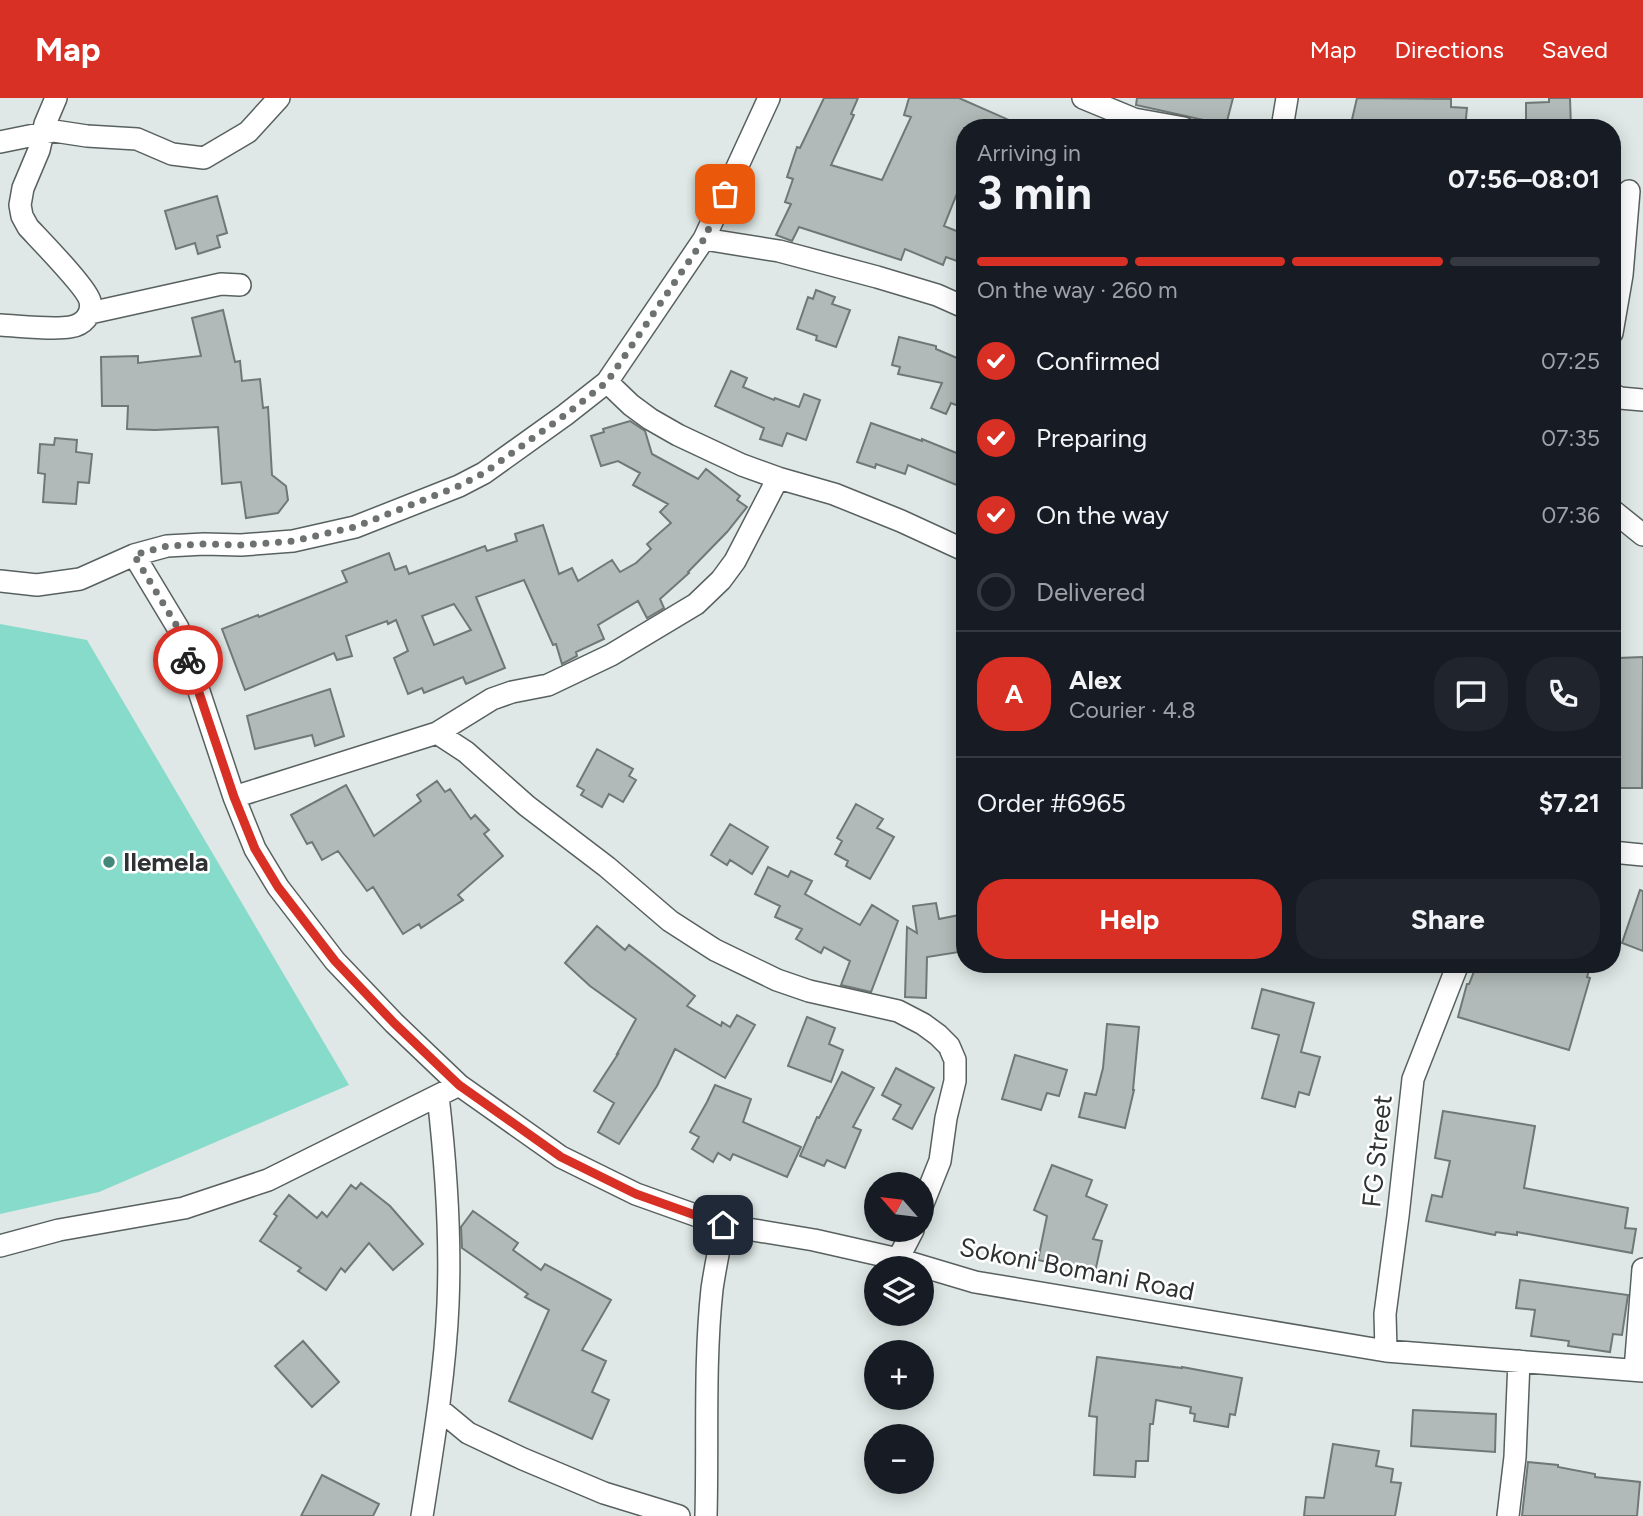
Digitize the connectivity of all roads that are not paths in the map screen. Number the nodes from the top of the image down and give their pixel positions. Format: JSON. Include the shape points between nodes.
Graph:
{"nodes":[{"id":1,"x":56,"y":98,"type":"edge"},
{"id":2,"x":279,"y":98,"type":"edge"},
{"id":3,"x":769,"y":98,"type":"edge"},
{"id":4,"x":1083,"y":98,"type":"edge"},
{"id":5,"x":1287,"y":98,"type":"edge"},
{"id":6,"x":1134,"y":119,"type":"edge"},
{"id":7,"x":1284,"y":119,"type":"edge"},
{"id":8,"x":44,"y":133,"type":"junction"},
{"id":9,"x":0,"y":142,"type":"edge"},
{"id":10,"x":1628,"y":190,"type":"edge"},
{"id":11,"x":704,"y":239,"type":"junction"},
{"id":12,"x":1621,"y":281,"type":"edge"},
{"id":13,"x":240,"y":285,"type":"dead end"},
{"id":14,"x":956,"y":304,"type":"edge"},
{"id":15,"x":90,"y":313,"type":"junction"},
{"id":16,"x":0,"y":325,"type":"edge"},
{"id":17,"x":607,"y":382,"type":"junction"},
{"id":18,"x":1621,"y":398,"type":"edge"},
{"id":19,"x":1642,"y":402,"type":"edge"},
{"id":20,"x":778,"y":478,"type":"junction"},
{"id":21,"x":1621,"y":517,"type":"edge"},
{"id":22,"x":1643,"y":535,"type":"edge"},
{"id":23,"x":956,"y":546,"type":"edge"},
{"id":24,"x":134,"y":555,"type":"junction"},
{"id":25,"x":0,"y":581,"type":"edge"},
{"id":26,"x":437,"y":733,"type":"junction"},
{"id":27,"x":234,"y":797,"type":"junction"},
{"id":28,"x":1621,"y":853,"type":"edge"},
{"id":29,"x":1643,"y":855,"type":"edge"},
{"id":30,"x":1454,"y":973,"type":"edge"},
{"id":31,"x":459,"y":1085,"type":"junction"},
{"id":32,"x":438,"y":1096,"type":"junction"},
{"id":33,"x":934,"y":1176,"type":"edge"},
{"id":34,"x":723,"y":1225,"type":"junction"},
{"id":35,"x":0,"y":1246,"type":"edge"},
{"id":36,"x":885,"y":1256,"type":"edge"},
{"id":37,"x":1643,"y":1269,"type":"edge"},
{"id":38,"x":934,"y":1270,"type":"edge"},
{"id":39,"x":1386,"y":1351,"type":"junction"},
{"id":40,"x":1519,"y":1361,"type":"junction"},
{"id":41,"x":1639,"y":1370,"type":"edge"},
{"id":42,"x":439,"y":1409,"type":"junction"},
{"id":43,"x":468,"y":1433,"type":"junction"},
{"id":44,"x":433,"y":1445,"type":"junction"},
{"id":45,"x":422,"y":1516,"type":"edge"},
{"id":46,"x":679,"y":1516,"type":"edge"},
{"id":47,"x":706,"y":1516,"type":"edge"},
{"id":48,"x":1508,"y":1516,"type":"edge"}],
"edges":[{"from":1,"to":8,"type":"street"},
{"from":2,"to":8,"type":"street","via":[[248,132],[204,158],[172,154],[137,139]]},
{"from":3,"to":11,"type":"street"},
{"from":4,"to":6,"type":"street"},
{"from":5,"to":7,"type":"street"},
{"from":8,"to":9,"type":"street"},
{"from":8,"to":15,"type":"street","via":[[23,188],[22,216],[80,284],[90,299]]},
{"from":10,"to":12,"type":"street"},
{"from":11,"to":14,"type":"street","via":[[779,251]]},
{"from":11,"to":17,"type":"street"},
{"from":13,"to":15,"type":"street"},
{"from":15,"to":16,"type":"street","via":[[84,322],[71,327]]},
{"from":17,"to":20,"type":"street","via":[[631,405],[678,435]]},
{"from":17,"to":24,"type":"street","via":[[484,473],[366,523],[293,541],[167,546]]},
{"from":18,"to":19,"type":"street"},
{"from":20,"to":23,"type":"street","via":[[834,494]]},
{"from":20,"to":26,"type":"street","via":[[735,561],[696,604],[611,655],[548,684],[492,699]]},
{"from":21,"to":22,"type":"street"},
{"from":24,"to":25,"type":"street","via":[[79,579],[37,585]]},
{"from":24,"to":27,"type":"street","name":"Sokoni Bomani Road","via":[[178,628]]},
{"from":26,"to":27,"type":"street"},
{"from":26,"to":33,"type":"street","via":[[670,920],[715,950],[809,991],[898,1011],[938,1035],[956,1060]]},
{"from":27,"to":31,"type":"street","name":"Sokoni Bomani Road","via":[[255,849],[278,887],[335,961]]},
{"from":28,"to":29,"type":"street"},
{"from":30,"to":39,"type":"street","name":"FG Street","via":[[1413,1079],[1385,1314]]},
{"from":31,"to":32,"type":"street"},
{"from":31,"to":34,"type":"street","name":"Sokoni Bomani Road","via":[[561,1157],[636,1194]]},
{"from":32,"to":35,"type":"street","via":[[268,1180],[184,1208],[59,1230]]},
{"from":32,"to":42,"type":"street","via":[[449,1217],[448,1304]]},
{"from":34,"to":36,"type":"street","name":"Sokoni Bomani Road"},
{"from":34,"to":47,"type":"street","via":[[712,1289],[706,1391]]},
{"from":37,"to":41,"type":"street"},
{"from":38,"to":39,"type":"street","name":"Sokoni Bomani Road","via":[[975,1282]]},
{"from":39,"to":40,"type":"street","name":"Sokoni Bomani Road"},
{"from":40,"to":41,"type":"street","name":"Sokoni Bomani Road"},
{"from":40,"to":48,"type":"street"},
{"from":42,"to":43,"type":"street"},
{"from":42,"to":44,"type":"street"},
{"from":43,"to":44,"type":"street"},
{"from":43,"to":46,"type":"street","via":[[604,1493]]},
{"from":44,"to":45,"type":"street"}]}
